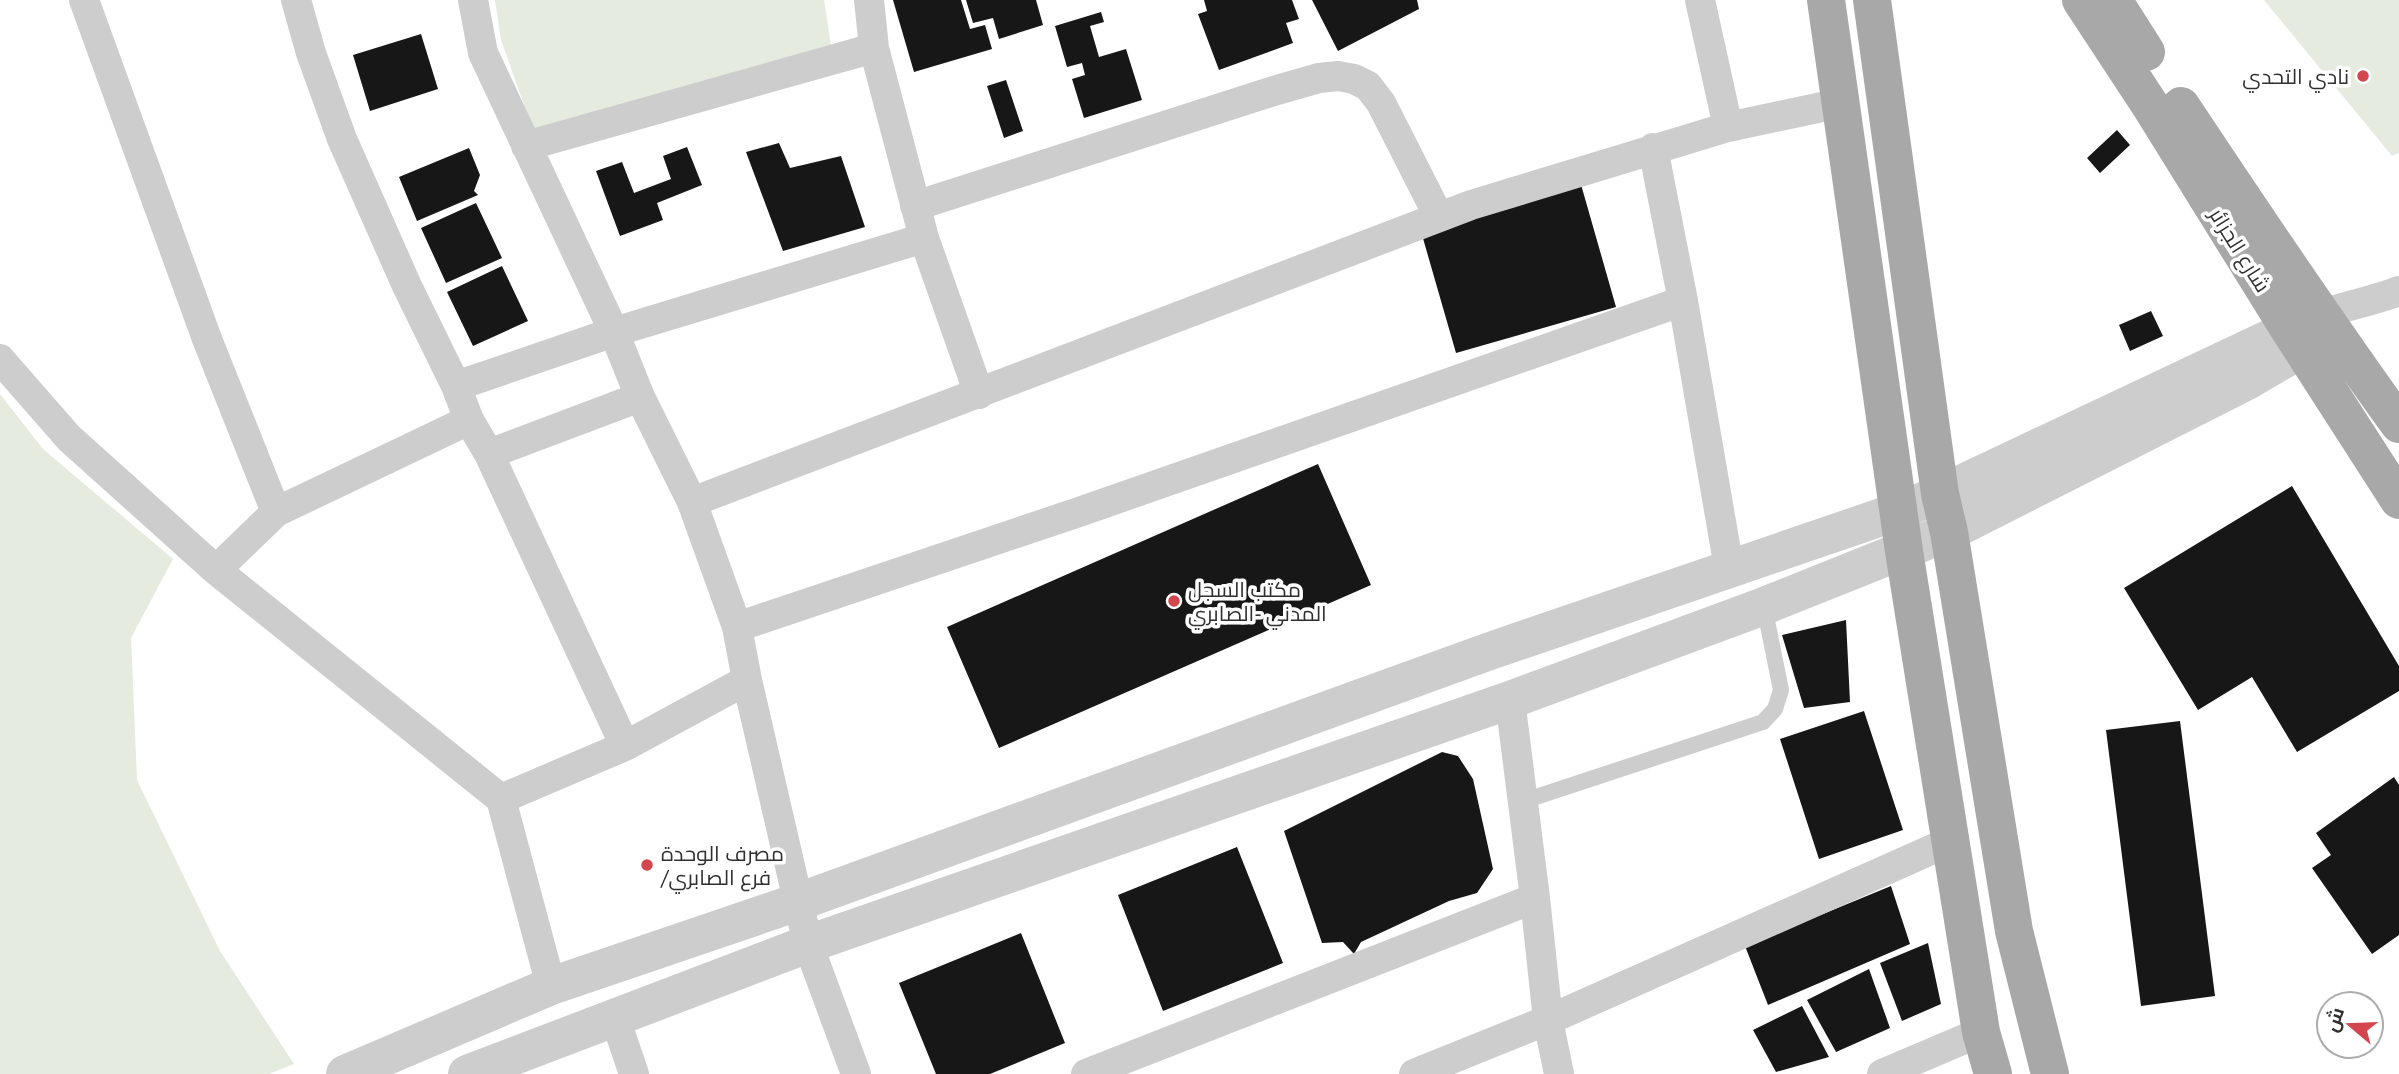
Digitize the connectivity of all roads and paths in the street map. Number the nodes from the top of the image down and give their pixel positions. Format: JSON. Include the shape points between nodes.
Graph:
{"nodes":[{"id":1,"x":84,"y":0,"type":"edge"},
{"id":2,"x":296,"y":0,"type":"edge"},
{"id":3,"x":473,"y":0,"type":"edge"},
{"id":4,"x":869,"y":0,"type":"edge"},
{"id":5,"x":1700,"y":0,"type":"edge"},
{"id":6,"x":1826,"y":0,"type":"edge"},
{"id":7,"x":1872,"y":0,"type":"edge"},
{"id":8,"x":2081,"y":0,"type":"edge"},
{"id":9,"x":2113,"y":0,"type":"edge"},
{"id":10,"x":874,"y":48,"type":"junction"},
{"id":11,"x":1841,"y":103,"type":"junction"},
{"id":12,"x":1728,"y":127,"type":"junction"},
{"id":13,"x":526,"y":146,"type":"junction"},
{"id":14,"x":1653,"y":148,"type":"junction"},
{"id":15,"x":915,"y":206,"type":"junction"},
{"id":16,"x":1438,"y":217,"type":"junction"},
{"id":17,"x":925,"y":238,"type":"junction"},
{"id":18,"x":2386,"y":296,"type":"edge"},
{"id":19,"x":1683,"y":300,"type":"junction"},
{"id":20,"x":2312,"y":331,"type":"junction"},
{"id":21,"x":614,"y":332,"type":"junction"},
{"id":22,"x":0,"y":359,"type":"edge"},
{"id":23,"x":456,"y":386,"type":"junction"},
{"id":24,"x":979,"y":394,"type":"junction"},
{"id":25,"x":640,"y":397,"type":"junction"},
{"id":26,"x":469,"y":420,"type":"junction"},
{"id":27,"x":2399,"y":425,"type":"edge"},
{"id":28,"x":489,"y":454,"type":"junction"},
{"id":29,"x":1940,"y":494,"type":"junction"},
{"id":30,"x":2399,"y":500,"type":"edge"},
{"id":31,"x":692,"y":502,"type":"junction"},
{"id":32,"x":1899,"y":511,"type":"junction"},
{"id":33,"x":276,"y":512,"type":"junction"},
{"id":34,"x":1948,"y":532,"type":"junction"},
{"id":35,"x":1904,"y":551,"type":"junction"},
{"id":36,"x":1729,"y":568,"type":"junction"},
{"id":37,"x":216,"y":570,"type":"junction"},
{"id":38,"x":1764,"y":606,"type":"junction"},
{"id":39,"x":737,"y":628,"type":"junction"},
{"id":40,"x":747,"y":680,"type":"junction"},
{"id":41,"x":1510,"y":700,"type":"junction"},
{"id":42,"x":625,"y":746,"type":"junction"},
{"id":43,"x":501,"y":799,"type":"junction"},
{"id":44,"x":1524,"y":801,"type":"junction"},
{"id":45,"x":1951,"y":841,"type":"junction"},
{"id":46,"x":1535,"y":898,"type":"junction"},
{"id":47,"x":798,"y":902,"type":"junction"},
{"id":48,"x":808,"y":944,"type":"junction"},
{"id":49,"x":551,"y":986,"type":"junction"},
{"id":50,"x":615,"y":1018,"type":"junction"},
{"id":51,"x":1548,"y":1020,"type":"junction"},
{"id":52,"x":1981,"y":1032,"type":"junction"},
{"id":53,"x":345,"y":1074,"type":"edge"},
{"id":54,"x":467,"y":1074,"type":"edge"},
{"id":55,"x":634,"y":1074,"type":"edge"},
{"id":56,"x":856,"y":1074,"type":"edge"},
{"id":57,"x":1086,"y":1074,"type":"edge"},
{"id":58,"x":1413,"y":1074,"type":"edge"},
{"id":59,"x":1559,"y":1074,"type":"edge"},
{"id":60,"x":1882,"y":1074,"type":"edge"},
{"id":61,"x":1993,"y":1074,"type":"edge"},
{"id":62,"x":2050,"y":1074,"type":"edge"}],
"edges":[{"from":1,"to":33,"type":"street","via":[[206,339]]},
{"from":2,"to":23,"type":"street","via":[[342,139]]},
{"from":3,"to":13,"type":"street","via":[[483,53]]},
{"from":4,"to":10,"type":"street"},
{"from":5,"to":12,"type":"street"},
{"from":6,"to":11,"type":"main road"},
{"from":7,"to":29,"type":"main road"},
{"from":8,"to":20,"type":"main road","name":"شارع الجزائر","via":[[2150,105]]},
{"from":9,"to":20,"type":"main road","name":"شارع الجزائر","via":[[2292,275]]},
{"from":10,"to":13,"type":"street"},
{"from":10,"to":15,"type":"street"},
{"from":11,"to":12,"type":"street"},
{"from":11,"to":32,"type":"main road"},
{"from":12,"to":14,"type":"street"},
{"from":13,"to":21,"type":"street"},
{"from":14,"to":16,"type":"street"},
{"from":14,"to":19,"type":"street"},
{"from":15,"to":16,"type":"street","via":[[1277,90],[1338,76],[1368,86],[1381,103]]},
{"from":15,"to":17,"type":"street"},
{"from":16,"to":24,"type":"street"},
{"from":17,"to":21,"type":"street"},
{"from":17,"to":24,"type":"street"},
{"from":18,"to":20,"type":"street","via":[[2353,321]]},
{"from":19,"to":36,"type":"street"},
{"from":19,"to":39,"type":"street"},
{"from":20,"to":27,"type":"main road","name":"شارع الجزائر"},
{"from":20,"to":29,"type":"street"},
{"from":20,"to":30,"type":"main road","name":"شارع الجزائر"},
{"from":20,"to":34,"type":"street","via":[[2247,381]]},
{"from":21,"to":23,"type":"street"},
{"from":21,"to":25,"type":"street"},
{"from":22,"to":37,"type":"street","via":[[69,438]]},
{"from":23,"to":26,"type":"street"},
{"from":24,"to":31,"type":"street"},
{"from":25,"to":28,"type":"street"},
{"from":25,"to":31,"type":"street"},
{"from":26,"to":28,"type":"street"},
{"from":26,"to":33,"type":"street"},
{"from":28,"to":42,"type":"street"},
{"from":29,"to":32,"type":"street"},
{"from":29,"to":34,"type":"main road"},
{"from":31,"to":39,"type":"street"},
{"from":32,"to":35,"type":"main road"},
{"from":32,"to":36,"type":"street"},
{"from":33,"to":37,"type":"street"},
{"from":34,"to":35,"type":"street"},
{"from":34,"to":62,"type":"main road","via":[[2014,931]]},
{"from":35,"to":38,"type":"street"},
{"from":35,"to":45,"type":"main road"},
{"from":36,"to":47,"type":"street"},
{"from":37,"to":43,"type":"street"},
{"from":38,"to":41,"type":"street"},
{"from":38,"to":44,"type":"lane","via":[[1781,690],[1775,709],[1763,722]]},
{"from":39,"to":40,"type":"street"},
{"from":40,"to":42,"type":"street"},
{"from":40,"to":47,"type":"street"},
{"from":41,"to":44,"type":"street"},
{"from":41,"to":48,"type":"street"},
{"from":42,"to":43,"type":"street"},
{"from":43,"to":49,"type":"street"},
{"from":44,"to":46,"type":"street"},
{"from":45,"to":51,"type":"street"},
{"from":45,"to":52,"type":"main road"},
{"from":46,"to":51,"type":"street"},
{"from":46,"to":57,"type":"street"},
{"from":47,"to":48,"type":"street"},
{"from":47,"to":49,"type":"street"},
{"from":48,"to":50,"type":"street"},
{"from":48,"to":56,"type":"street"},
{"from":49,"to":53,"type":"street"},
{"from":50,"to":54,"type":"street"},
{"from":50,"to":55,"type":"street"},
{"from":51,"to":58,"type":"street"},
{"from":51,"to":59,"type":"street"},
{"from":52,"to":60,"type":"street"},
{"from":52,"to":61,"type":"main road"}]}
